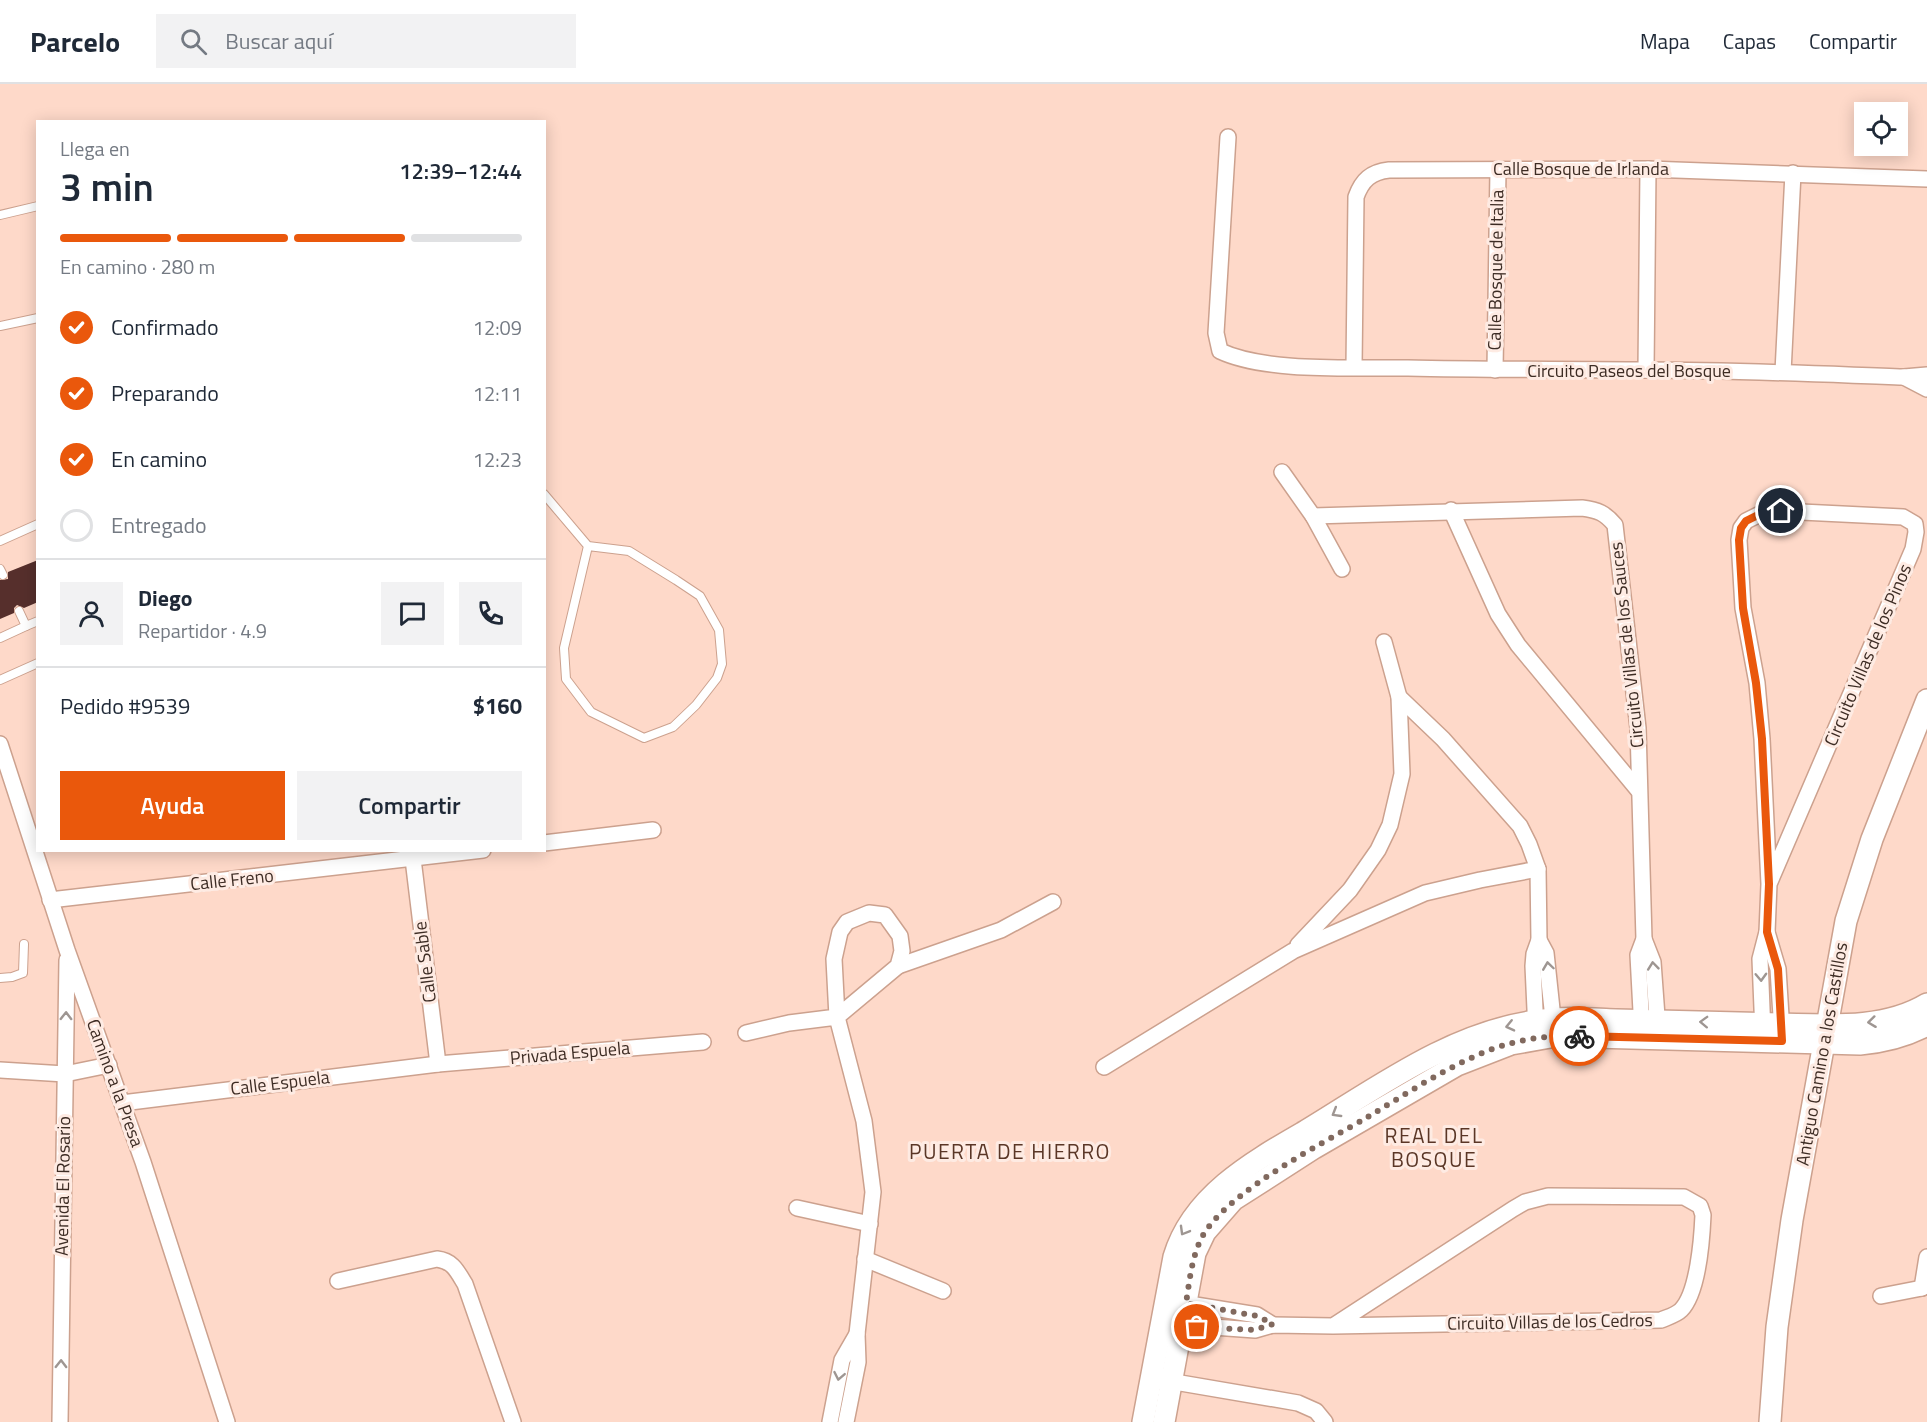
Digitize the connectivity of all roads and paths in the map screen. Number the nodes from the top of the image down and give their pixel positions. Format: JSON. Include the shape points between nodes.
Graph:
{"nodes":[{"id":1,"x":1228,"y":137,"type":"dead end"},
{"id":2,"x":1498,"y":169,"type":"junction"},
{"id":3,"x":1648,"y":169,"type":"junction"},
{"id":4,"x":1793,"y":173,"type":"junction"},
{"id":5,"x":1927,"y":179,"type":"edge"},
{"id":6,"x":36,"y":206,"type":"edge"},
{"id":7,"x":0,"y":215,"type":"edge"},
{"id":8,"x":36,"y":318,"type":"edge"},
{"id":9,"x":0,"y":326,"type":"edge"},
{"id":10,"x":1354,"y":367,"type":"junction"},
{"id":11,"x":1646,"y":369,"type":"junction"},
{"id":12,"x":1495,"y":370,"type":"junction"},
{"id":13,"x":1783,"y":372,"type":"junction"},
{"id":14,"x":1926,"y":379,"type":"edge"},
{"id":15,"x":1282,"y":472,"type":"dead end"},
{"id":16,"x":546,"y":496,"type":"edge"},
{"id":17,"x":1452,"y":510,"type":"junction"},
{"id":18,"x":1313,"y":516,"type":"junction"},
{"id":19,"x":36,"y":528,"type":"edge"},
{"id":20,"x":0,"y":541,"type":"edge"},
{"id":21,"x":588,"y":546,"type":"junction"},
{"id":22,"x":1342,"y":569,"type":"dead end"},
{"id":23,"x":19,"y":611,"type":"dead end"},
{"id":24,"x":36,"y":622,"type":"edge"},
{"id":25,"x":26,"y":626,"type":"junction"},
{"id":26,"x":0,"y":638,"type":"edge"},
{"id":27,"x":1384,"y":642,"type":"dead end"},
{"id":28,"x":36,"y":664,"type":"edge"},
{"id":29,"x":0,"y":681,"type":"edge"},
{"id":30,"x":1400,"y":697,"type":"junction"},
{"id":31,"x":1927,"y":700,"type":"edge"},
{"id":32,"x":0,"y":744,"type":"edge"},
{"id":33,"x":1638,"y":790,"type":"junction"},
{"id":34,"x":653,"y":830,"type":"dead end"},
{"id":35,"x":546,"y":843,"type":"edge"},
{"id":36,"x":467,"y":852,"type":"edge"},
{"id":37,"x":413,"y":859,"type":"junction"},
{"id":38,"x":1538,"y":869,"type":"junction"},
{"id":39,"x":1769,"y":884,"type":"junction"},
{"id":40,"x":50,"y":900,"type":"junction"},
{"id":41,"x":1053,"y":902,"type":"dead end"},
{"id":42,"x":24,"y":944,"type":"dead end"},
{"id":43,"x":67,"y":950,"type":"junction"},
{"id":44,"x":1293,"y":951,"type":"junction"},
{"id":45,"x":898,"y":966,"type":"junction"},
{"id":46,"x":0,"y":978,"type":"edge"},
{"id":47,"x":1927,"y":1004,"type":"edge"},
{"id":48,"x":837,"y":1017,"type":"junction"},
{"id":49,"x":1927,"y":1025,"type":"edge"},
{"id":50,"x":1545,"y":1028,"type":"junction"},
{"id":51,"x":1650,"y":1029,"type":"junction"},
{"id":52,"x":746,"y":1033,"type":"dead end"},
{"id":53,"x":1772,"y":1033,"type":"junction"},
{"id":54,"x":1826,"y":1035,"type":"junction"},
{"id":55,"x":702,"y":1042,"type":"dead end"},
{"id":56,"x":438,"y":1064,"type":"junction"},
{"id":57,"x":109,"y":1065,"type":"junction"},
{"id":58,"x":1104,"y":1067,"type":"dead end"},
{"id":59,"x":0,"y":1070,"type":"edge"},
{"id":60,"x":65,"y":1074,"type":"junction"},
{"id":61,"x":122,"y":1102,"type":"junction"},
{"id":62,"x":797,"y":1208,"type":"dead end"},
{"id":63,"x":870,"y":1224,"type":"junction"},
{"id":64,"x":1927,"y":1257,"type":"edge"},
{"id":65,"x":865,"y":1259,"type":"junction"},
{"id":66,"x":338,"y":1281,"type":"dead end"},
{"id":67,"x":1924,"y":1288,"type":"edge"},
{"id":68,"x":943,"y":1291,"type":"dead end"},
{"id":69,"x":1881,"y":1296,"type":"dead end"},
{"id":70,"x":1176,"y":1302,"type":"junction"},
{"id":71,"x":1172,"y":1324,"type":"junction"},
{"id":72,"x":1273,"y":1324,"type":"junction"},
{"id":73,"x":1333,"y":1326,"type":"junction"},
{"id":74,"x":857,"y":1334,"type":"junction"},
{"id":75,"x":1163,"y":1380,"type":"junction"},
{"id":76,"x":60,"y":1422,"type":"edge"},
{"id":77,"x":227,"y":1422,"type":"edge"},
{"id":78,"x":513,"y":1422,"type":"edge"},
{"id":79,"x":830,"y":1422,"type":"edge"},
{"id":80,"x":846,"y":1422,"type":"edge"},
{"id":81,"x":1143,"y":1422,"type":"edge"},
{"id":82,"x":1164,"y":1422,"type":"edge"},
{"id":83,"x":1325,"y":1422,"type":"edge"},
{"id":84,"x":1770,"y":1422,"type":"edge"}],
"edges":[{"from":1,"to":10,"type":"street","name":"Circuito Paseos del Bosque","via":[[1216,333],[1220,351],[1266,365]]},
{"from":2,"to":3,"type":"street","name":"Calle Bosque de Irlanda"},
{"from":2,"to":10,"type":"street","name":"Calle Bosque de Irlanda","via":[[1389,170],[1369,176],[1359,187]]},
{"from":2,"to":12,"type":"street","name":"Calle Bosque de Italia"},
{"from":3,"to":4,"type":"street","name":"Calle Bosque de Irlanda"},
{"from":3,"to":11,"type":"street"},
{"from":4,"to":5,"type":"street","name":"Calle Bosque de Irlanda"},
{"from":4,"to":13,"type":"street"},
{"from":6,"to":7,"type":"lane"},
{"from":8,"to":9,"type":"lane"},
{"from":10,"to":12,"type":"street","name":"Circuito Paseos del Bosque"},
{"from":11,"to":12,"type":"street","name":"Circuito Paseos del Bosque"},
{"from":11,"to":13,"type":"street","name":"Circuito Paseos del Bosque"},
{"from":13,"to":14,"type":"street","name":"Circuito Paseos del Bosque"},
{"from":15,"to":18,"type":"street"},
{"from":16,"to":21,"type":"lane"},
{"from":17,"to":18,"type":"street","name":"Circuito Villas de los Sauces"},
{"from":17,"to":33,"type":"street","name":"Circuito Villas de los Sauces","via":[[1498,614],[1518,645]]},
{"from":17,"to":33,"type":"street","name":"Circuito Villas de los Sauces","via":[[1582,508],[1599,510],[1615,525],[1636,708]]},
{"from":18,"to":22,"type":"street"},
{"from":19,"to":20,"type":"lane"},
{"from":21,"to":21,"type":"lane","via":[[629,551],[676,580],[700,596],[719,630],[722,664],[717,678],[690,711],[661,734],[644,738],[591,712],[566,679],[564,648]]},
{"from":23,"to":25,"type":"lane"},
{"from":24,"to":25,"type":"lane"},
{"from":25,"to":26,"type":"lane"},
{"from":27,"to":30,"type":"street"},
{"from":28,"to":29,"type":"lane"},
{"from":30,"to":38,"type":"street","via":[[1520,826]]},
{"from":30,"to":44,"type":"street","via":[[1402,774],[1390,825],[1350,890]]},
{"from":31,"to":54,"type":"street","name":"Antiguo Camino a los Castillos","via":[[1854,891]]},
{"from":32,"to":40,"type":"street","name":"Camino a la Presa"},
{"from":33,"to":51,"type":"street","name":"Circuito Villas de los Sauces","via":[[1644,939],[1653,962]]},
{"from":34,"to":35,"type":"street"},
{"from":36,"to":37,"type":"street","name":"Calle Freno"},
{"from":37,"to":40,"type":"street","name":"Calle Freno"},
{"from":37,"to":56,"type":"street","name":"Calle Sable"},
{"from":38,"to":44,"type":"street","via":[[1425,893]]},
{"from":38,"to":50,"type":"street","via":[[1539,940],[1546,954]]},
{"from":39,"to":39,"type":"street","name":"Circuito Villas de los Pinos","via":[[1756,683],[1741,590],[1741,528],[1764,512],[1903,517],[1915,524],[1913,549]]},
{"from":39,"to":53,"type":"street","name":"Circuito Villas de los Pinos","via":[[1767,932],[1760,959]]},
{"from":40,"to":43,"type":"street","name":"Camino a la Presa"},
{"from":41,"to":45,"type":"street","via":[[1001,930]]},
{"from":42,"to":46,"type":"lane","via":[[23,973]]},
{"from":43,"to":57,"type":"street","name":"Camino a la Presa"},
{"from":60,"to":43,"type":"street","name":"Avenida El Rosario","one_way":true},
{"from":44,"to":58,"type":"street"},
{"from":45,"to":48,"type":"street"},
{"from":45,"to":48,"type":"street","via":[[900,936],[885,915],[869,913],[847,922],[840,932],[834,959]]},
{"from":47,"to":54,"type":"street","one_way":true},
{"from":48,"to":52,"type":"street"},
{"from":48,"to":63,"type":"street","via":[[864,1121],[873,1192]]},
{"from":49,"to":54,"type":"street","via":[[1881,1042]]},
{"from":50,"to":51,"type":"street"},
{"from":50,"to":70,"type":"street","via":[[1490,1031],[1432,1056],[1239,1173],[1207,1199],[1179,1238]]},
{"from":51,"to":53,"type":"street"},
{"from":53,"to":54,"type":"street"},
{"from":54,"to":84,"type":"street","name":"Antiguo Camino a los Castillos","via":[[1790,1232]]},
{"from":55,"to":56,"type":"street","name":"Privada Espuela"},
{"from":56,"to":61,"type":"street","name":"Calle Espuela"},
{"from":57,"to":60,"type":"street"},
{"from":57,"to":61,"type":"street","name":"Camino a la Presa"},
{"from":59,"to":60,"type":"street"},
{"from":76,"to":60,"type":"street","name":"Avenida El Rosario","one_way":true},
{"from":61,"to":77,"type":"street","name":"Camino a la Presa"},
{"from":62,"to":63,"type":"street"},
{"from":63,"to":65,"type":"street"},
{"from":64,"to":67,"type":"street"},
{"from":65,"to":68,"type":"street"},
{"from":65,"to":74,"type":"street"},
{"from":66,"to":78,"type":"street","via":[[437,1259],[447,1261],[465,1284]]},
{"from":67,"to":69,"type":"street"},
{"from":70,"to":71,"type":"street"},
{"from":70,"to":72,"type":"street","name":"Circuito Villas de los Cedros","via":[[1257,1316]]},
{"from":71,"to":72,"type":"street","name":"Circuito Villas de los Cedros","via":[[1255,1330]]},
{"from":71,"to":75,"type":"street"},
{"from":72,"to":73,"type":"street","name":"Circuito Villas de los Cedros"},
{"from":73,"to":73,"type":"street","name":"Circuito Villas de los Cedros","via":[[1661,1320],[1675,1315],[1689,1297],[1703,1215],[1700,1206],[1684,1197],[1537,1197]]},
{"from":74,"to":79,"type":"street","one_way":true,"via":[[842,1360]]},
{"from":74,"to":80,"type":"street","via":[[858,1362]]},
{"from":75,"to":81,"type":"street"},
{"from":75,"to":82,"type":"street"},
{"from":75,"to":83,"type":"street","via":[[1298,1403],[1316,1411]]}]}
